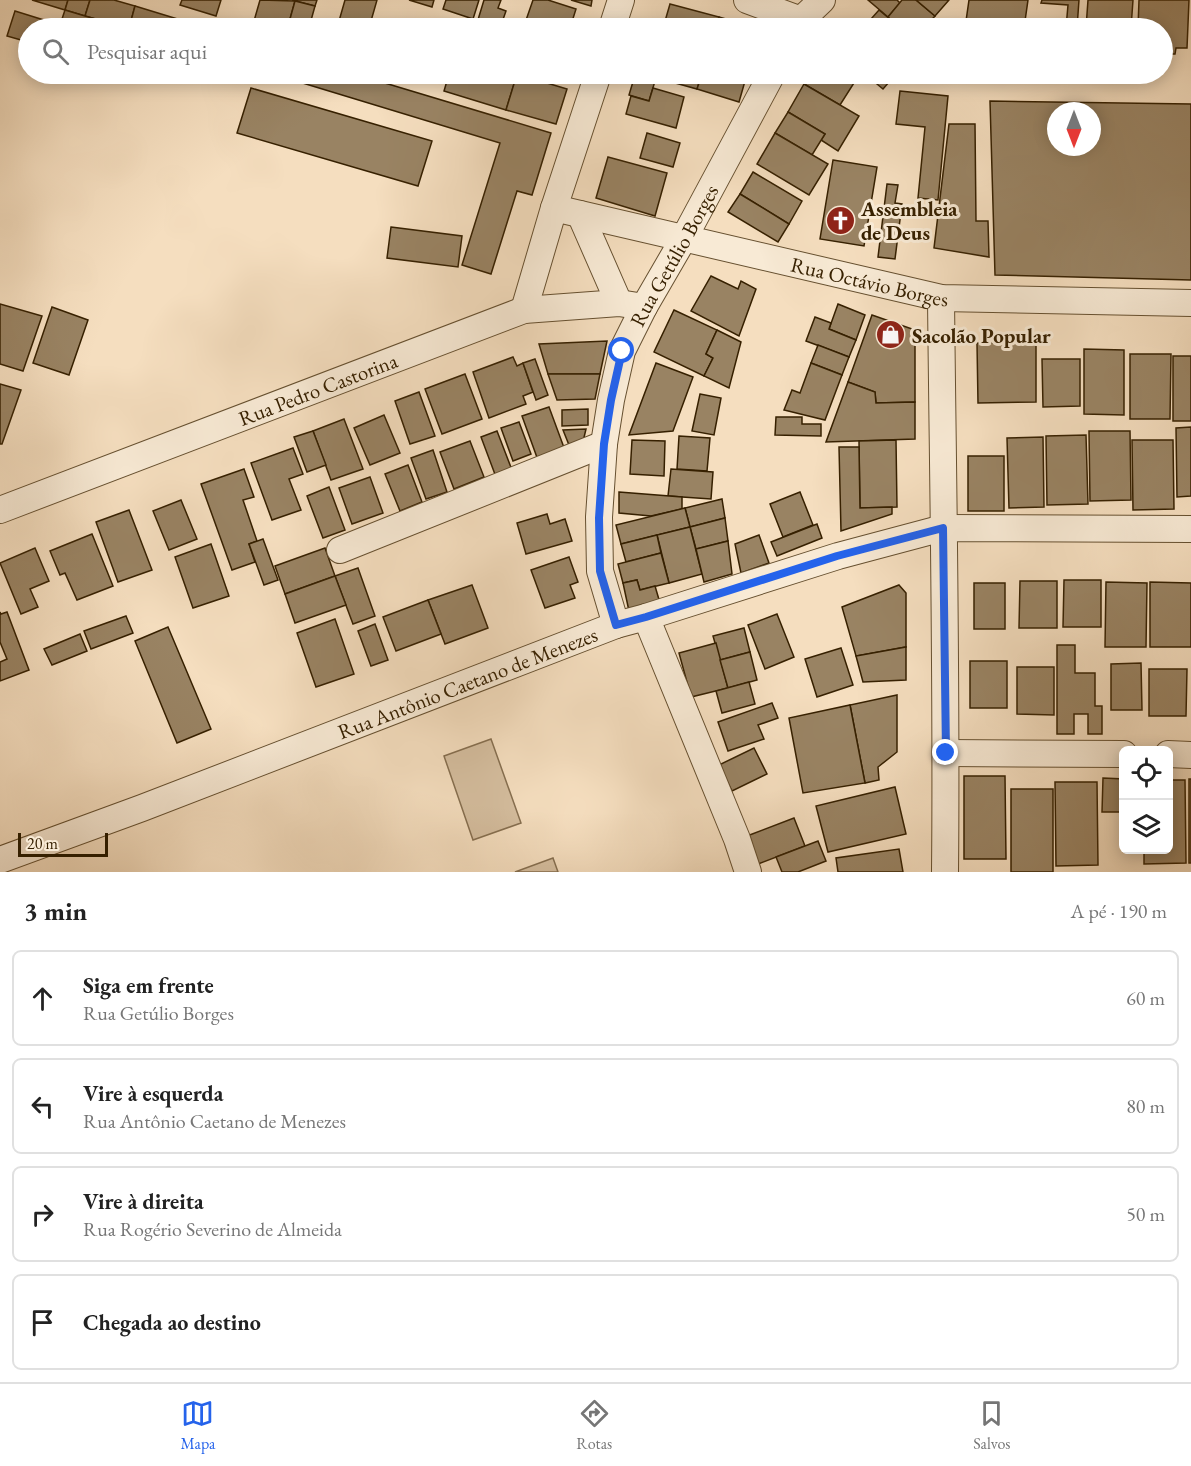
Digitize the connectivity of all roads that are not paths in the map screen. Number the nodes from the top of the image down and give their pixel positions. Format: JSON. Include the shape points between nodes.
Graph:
{"nodes":[{"id":1,"x":621,"y":0,"type":"edge"},
{"id":2,"x":747,"y":0,"type":"edge"},
{"id":3,"x":822,"y":0,"type":"edge"},
{"id":4,"x":615,"y":18,"type":"edge"},
{"id":5,"x":785,"y":18,"type":"edge"},
{"id":6,"x":804,"y":18,"type":"edge"},
{"id":7,"x":595,"y":84,"type":"edge"},
{"id":8,"x":767,"y":84,"type":"edge"},
{"id":9,"x":554,"y":208,"type":"junction"},
{"id":10,"x":580,"y":214,"type":"junction"},
{"id":11,"x":684,"y":238,"type":"junction"},
{"id":12,"x":941,"y":298,"type":"junction"},
{"id":13,"x":618,"y":303,"type":"junction"},
{"id":14,"x":1191,"y":303,"type":"edge"},
{"id":15,"x":644,"y":307,"type":"junction"},
{"id":16,"x":524,"y":310,"type":"junction"},
{"id":17,"x":604,"y":444,"type":"junction"},
{"id":18,"x":0,"y":510,"type":"edge"},
{"id":19,"x":943,"y":528,"type":"junction"},
{"id":20,"x":1191,"y":529,"type":"edge"},
{"id":21,"x":340,"y":550,"type":"dead end"},
{"id":22,"x":646,"y":617,"type":"junction"},
{"id":23,"x":616,"y":625,"type":"junction"},
{"id":24,"x":946,"y":753,"type":"junction"},
{"id":25,"x":1119,"y":754,"type":"edge"},
{"id":26,"x":1173,"y":754,"type":"edge"},
{"id":27,"x":1191,"y":754,"type":"edge"},
{"id":28,"x":0,"y":860,"type":"edge"},
{"id":29,"x":748,"y":872,"type":"edge"},
{"id":30,"x":945,"y":872,"type":"edge"}],
"edges":[{"from":1,"to":4,"type":"street"},
{"from":2,"to":5,"type":"street"},
{"from":3,"to":6,"type":"street"},
{"from":7,"to":9,"type":"street"},
{"from":8,"to":11,"type":"street","name":"Rua Getúlio Borges"},
{"from":9,"to":10,"type":"street","name":"Rua Octávio Borges"},
{"from":9,"to":16,"type":"street"},
{"from":10,"to":11,"type":"street","name":"Rua Octávio Borges"},
{"from":10,"to":13,"type":"street"},
{"from":11,"to":12,"type":"street","name":"Rua Octávio Borges"},
{"from":11,"to":15,"type":"street","name":"Rua Getúlio Borges"},
{"from":12,"to":14,"type":"street","name":"Rua Octávio Borges"},
{"from":12,"to":19,"type":"street"},
{"from":13,"to":15,"type":"street","name":"Rua Pedro Castorina"},
{"from":13,"to":16,"type":"street","name":"Rua Pedro Castorina"},
{"from":15,"to":17,"type":"street","name":"Rua Getúlio Borges","via":[[622,351]]},
{"from":16,"to":18,"type":"street","name":"Rua Pedro Castorina"},
{"from":17,"to":21,"type":"street"},
{"from":17,"to":23,"type":"street","name":"Rua Getúlio Borges","via":[[600,571]]},
{"from":19,"to":20,"type":"street","name":"Rua Antônio Caetano de Menezes"},
{"from":19,"to":22,"type":"street","name":"Rua Antônio Caetano de Menezes","via":[[837,556]]},
{"from":19,"to":24,"type":"street"},
{"from":22,"to":23,"type":"street","name":"Rua Antônio Caetano de Menezes"},
{"from":22,"to":29,"type":"street"},
{"from":23,"to":28,"type":"street","name":"Rua Antônio Caetano de Menezes"},
{"from":24,"to":25,"type":"street"},
{"from":24,"to":30,"type":"street"},
{"from":26,"to":27,"type":"street"}]}
